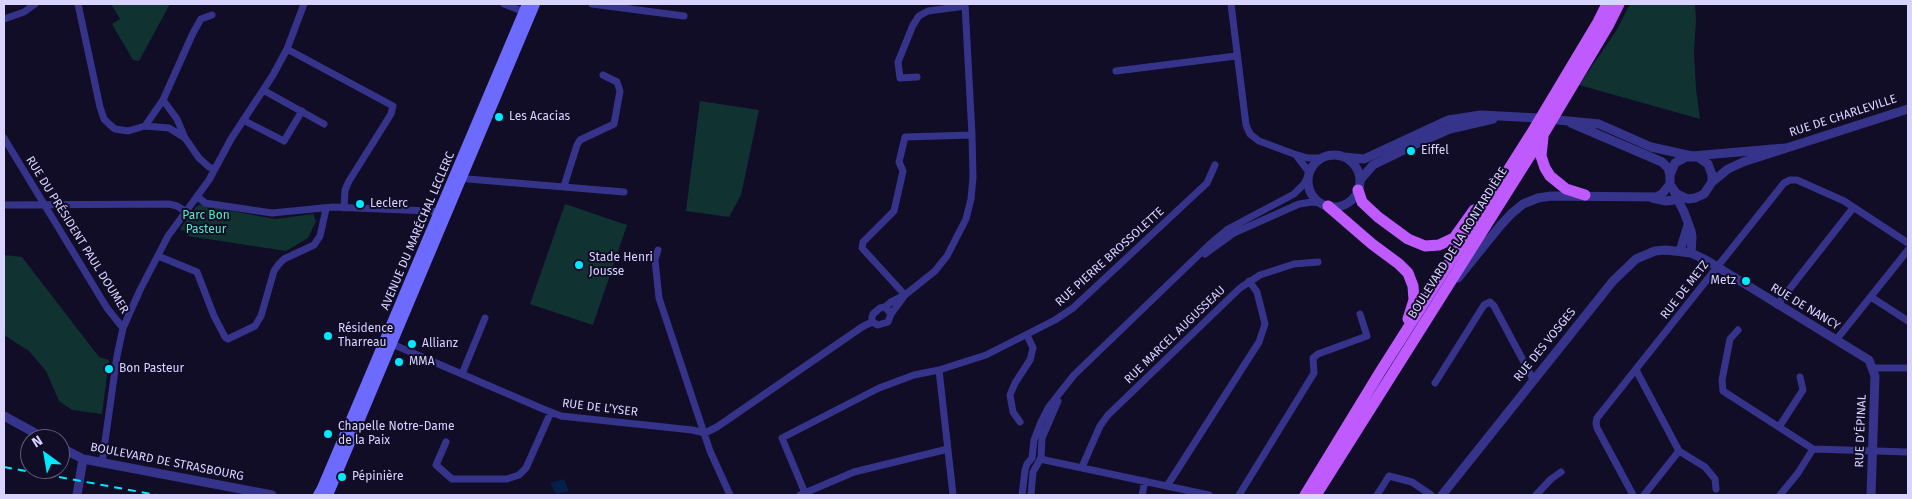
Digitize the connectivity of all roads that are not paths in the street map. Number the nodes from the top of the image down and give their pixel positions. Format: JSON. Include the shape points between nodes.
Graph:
{"nodes":[{"id":1,"x":35,"y":4,"type":"edge"},
{"id":2,"x":78,"y":4,"type":"edge"},
{"id":3,"x":304,"y":4,"type":"edge"},
{"id":4,"x":504,"y":4,"type":"edge"},
{"id":5,"x":535,"y":4,"type":"edge"},
{"id":6,"x":592,"y":4,"type":"edge"},
{"id":7,"x":1231,"y":4,"type":"edge"},
{"id":8,"x":1607,"y":4,"type":"edge"},
{"id":9,"x":1619,"y":4,"type":"edge"},
{"id":10,"x":965,"y":5,"type":"edge"},
{"id":11,"x":527,"y":10,"type":"edge"},
{"id":12,"x":212,"y":16,"type":"dead end"},
{"id":13,"x":684,"y":16,"type":"dead end"},
{"id":14,"x":4,"y":19,"type":"edge"},
{"id":15,"x":287,"y":49,"type":"junction"},
{"id":16,"x":1236,"y":56,"type":"junction"},
{"id":17,"x":1116,"y":71,"type":"dead end"},
{"id":18,"x":603,"y":75,"type":"dead end"},
{"id":19,"x":1572,"y":76,"type":"junction"},
{"id":20,"x":917,"y":77,"type":"dead end"},
{"id":21,"x":263,"y":90,"type":"junction"},
{"id":22,"x":163,"y":100,"type":"junction"},
{"id":23,"x":1908,"y":109,"type":"edge"},
{"id":24,"x":302,"y":111,"type":"junction"},
{"id":25,"x":1510,"y":116,"type":"junction"},
{"id":26,"x":243,"y":120,"type":"junction"},
{"id":27,"x":1566,"y":121,"type":"junction"},
{"id":28,"x":324,"y":124,"type":"dead end"},
{"id":29,"x":145,"y":126,"type":"junction"},
{"id":30,"x":1537,"y":134,"type":"junction"},
{"id":31,"x":972,"y":135,"type":"junction"},
{"id":32,"x":4,"y":138,"type":"edge"},
{"id":33,"x":185,"y":138,"type":"junction"},
{"id":34,"x":1785,"y":148,"type":"junction"},
{"id":35,"x":1294,"y":154,"type":"junction"},
{"id":36,"x":1692,"y":156,"type":"junction"},
{"id":37,"x":1344,"y":157,"type":"junction"},
{"id":38,"x":1322,"y":158,"type":"junction"},
{"id":39,"x":1511,"y":164,"type":"junction"},
{"id":40,"x":1215,"y":165,"type":"dead end"},
{"id":41,"x":215,"y":169,"type":"junction"},
{"id":42,"x":1309,"y":174,"type":"junction"},
{"id":43,"x":1670,"y":174,"type":"junction"},
{"id":44,"x":458,"y":177,"type":"junction"},
{"id":45,"x":1712,"y":182,"type":"junction"},
{"id":46,"x":1359,"y":185,"type":"junction"},
{"id":47,"x":564,"y":186,"type":"junction"},
{"id":48,"x":1672,"y":187,"type":"junction"},
{"id":49,"x":624,"y":192,"type":"dead end"},
{"id":50,"x":1585,"y":195,"type":"junction"},
{"id":51,"x":197,"y":196,"type":"junction"},
{"id":52,"x":1650,"y":198,"type":"junction"},
{"id":53,"x":1692,"y":199,"type":"junction"},
{"id":54,"x":1678,"y":200,"type":"junction"},
{"id":55,"x":4,"y":205,"type":"edge"},
{"id":56,"x":1324,"y":205,"type":"junction"},
{"id":57,"x":45,"y":206,"type":"junction"},
{"id":58,"x":344,"y":208,"type":"junction"},
{"id":59,"x":1853,"y":208,"type":"junction"},
{"id":60,"x":326,"y":209,"type":"junction"},
{"id":61,"x":185,"y":211,"type":"junction"},
{"id":62,"x":442,"y":217,"type":"junction"},
{"id":63,"x":1688,"y":222,"type":"junction"},
{"id":64,"x":1908,"y":243,"type":"edge"},
{"id":65,"x":658,"y":250,"type":"dead end"},
{"id":66,"x":1908,"y":250,"type":"edge"},
{"id":67,"x":1680,"y":251,"type":"junction"},
{"id":68,"x":1691,"y":253,"type":"junction"},
{"id":69,"x":158,"y":256,"type":"junction"},
{"id":70,"x":1318,"y":262,"type":"dead end"},
{"id":71,"x":1717,"y":267,"type":"junction"},
{"id":72,"x":1250,"y":281,"type":"junction"},
{"id":73,"x":1166,"y":286,"type":"junction"},
{"id":74,"x":905,"y":295,"type":"junction"},
{"id":75,"x":1871,"y":297,"type":"junction"},
{"id":76,"x":1438,"y":301,"type":"junction"},
{"id":77,"x":1778,"y":305,"type":"junction"},
{"id":78,"x":885,"y":308,"type":"junction"},
{"id":79,"x":891,"y":314,"type":"junction"},
{"id":80,"x":1360,"y":314,"type":"dead end"},
{"id":81,"x":485,"y":318,"type":"dead end"},
{"id":82,"x":1908,"y":321,"type":"edge"},
{"id":83,"x":872,"y":322,"type":"junction"},
{"id":84,"x":123,"y":328,"type":"junction"},
{"id":85,"x":389,"y":330,"type":"junction"},
{"id":86,"x":1738,"y":330,"type":"dead end"},
{"id":87,"x":1027,"y":335,"type":"junction"},
{"id":88,"x":1836,"y":340,"type":"junction"},
{"id":89,"x":392,"y":344,"type":"junction"},
{"id":90,"x":1873,"y":368,"type":"junction"},
{"id":91,"x":1908,"y":368,"type":"edge"},
{"id":92,"x":939,"y":370,"type":"junction"},
{"id":93,"x":1636,"y":370,"type":"junction"},
{"id":94,"x":1380,"y":372,"type":"junction"},
{"id":95,"x":462,"y":374,"type":"junction"},
{"id":96,"x":1800,"y":377,"type":"dead end"},
{"id":97,"x":1533,"y":379,"type":"junction"},
{"id":98,"x":1435,"y":383,"type":"dead end"},
{"id":99,"x":1065,"y":386,"type":"junction"},
{"id":100,"x":551,"y":412,"type":"junction"},
{"id":101,"x":4,"y":416,"type":"edge"},
{"id":102,"x":1020,"y":422,"type":"dead end"},
{"id":103,"x":1779,"y":427,"type":"junction"},
{"id":104,"x":28,"y":429,"type":"edge"},
{"id":105,"x":705,"y":433,"type":"junction"},
{"id":106,"x":446,"y":442,"type":"dead end"},
{"id":107,"x":948,"y":449,"type":"junction"},
{"id":108,"x":1812,"y":449,"type":"junction"},
{"id":109,"x":1679,"y":451,"type":"junction"},
{"id":110,"x":70,"y":452,"type":"edge"},
{"id":111,"x":1872,"y":452,"type":"junction"},
{"id":112,"x":1908,"y":452,"type":"edge"},
{"id":113,"x":1032,"y":456,"type":"junction"},
{"id":114,"x":1040,"y":457,"type":"junction"},
{"id":115,"x":83,"y":459,"type":"junction"},
{"id":116,"x":102,"y":463,"type":"junction"},
{"id":117,"x":1082,"y":467,"type":"junction"},
{"id":118,"x":1561,"y":472,"type":"dead end"},
{"id":119,"x":1145,"y":481,"type":"junction"},
{"id":120,"x":1167,"y":486,"type":"junction"},
{"id":121,"x":1716,"y":489,"type":"dead end"},
{"id":122,"x":802,"y":494,"type":"edge"},
{"id":123,"x":77,"y":495,"type":"edge"},
{"id":124,"x":272,"y":495,"type":"edge"},
{"id":125,"x":318,"y":495,"type":"edge"},
{"id":126,"x":328,"y":495,"type":"edge"},
{"id":127,"x":730,"y":495,"type":"edge"},
{"id":128,"x":953,"y":495,"type":"edge"},
{"id":129,"x":1022,"y":495,"type":"edge"},
{"id":130,"x":1031,"y":495,"type":"edge"},
{"id":131,"x":1142,"y":495,"type":"edge"},
{"id":132,"x":1209,"y":495,"type":"edge"},
{"id":133,"x":1239,"y":495,"type":"edge"},
{"id":134,"x":1305,"y":495,"type":"edge"},
{"id":135,"x":1316,"y":495,"type":"edge"},
{"id":136,"x":1377,"y":495,"type":"edge"},
{"id":137,"x":1431,"y":495,"type":"edge"},
{"id":138,"x":1442,"y":495,"type":"edge"},
{"id":139,"x":1537,"y":495,"type":"edge"},
{"id":140,"x":1633,"y":495,"type":"edge"},
{"id":141,"x":1644,"y":495,"type":"edge"},
{"id":142,"x":1780,"y":495,"type":"edge"},
{"id":143,"x":1871,"y":495,"type":"edge"}],
"edges":[{"from":1,"to":14,"type":"street"},
{"from":2,"to":29,"type":"street","via":[[104,118],[115,129],[128,132]]},
{"from":3,"to":15,"type":"street"},
{"from":4,"to":11,"type":"street"},
{"from":5,"to":11,"type":"main road","name":"AVENUE DU MARÉCHAL LECLERC"},
{"from":6,"to":13,"type":"street"},
{"from":7,"to":16,"type":"street"},
{"from":8,"to":19,"type":"main road","name":"BOULEVARD DE LA RONTARDIÈRE"},
{"from":9,"to":19,"type":"main road","name":"BOULEVARD DE LA RONTARDIÈRE","via":[[1608,26]]},
{"from":10,"to":20,"type":"street","via":[[928,11],[918,16],[898,62],[900,78]]},
{"from":10,"to":31,"type":"street"},
{"from":11,"to":44,"type":"main road","name":"AVENUE DU MARÉCHAL LECLERC"},
{"from":12,"to":22,"type":"street","via":[[202,19],[193,33]]},
{"from":15,"to":21,"type":"street"},
{"from":15,"to":58,"type":"street","via":[[393,106],[349,181]]},
{"from":16,"to":17,"type":"street"},
{"from":16,"to":35,"type":"street","via":[[1250,134],[1259,141]]},
{"from":18,"to":47,"type":"street","via":[[617,82],[620,91],[614,124],[580,140]]},
{"from":19,"to":30,"type":"main road","name":"BOULEVARD DE LA RONTARDIÈRE"},
{"from":21,"to":24,"type":"street"},
{"from":21,"to":26,"type":"street"},
{"from":22,"to":29,"type":"street"},
{"from":22,"to":33,"type":"street","via":[[177,119]]},
{"from":23,"to":34,"type":"street","name":"RUE DE CHARLEVILLE"},
{"from":24,"to":26,"type":"street","via":[[284,140]]},
{"from":24,"to":28,"type":"street"},
{"from":25,"to":27,"type":"street","name":"RUE DE CHARLEVILLE"},
{"from":25,"to":37,"type":"street","name":"RUE DE CHARLEVILLE","via":[[1481,115],[1448,120],[1364,159]]},
{"from":25,"to":46,"type":"street","name":"RUE DE CHARLEVILLE","via":[[1450,129],[1373,165]]},
{"from":26,"to":41,"type":"street"},
{"from":27,"to":36,"type":"street","name":"RUE DE CHARLEVILLE","via":[[1599,124],[1651,147]]},
{"from":27,"to":43,"type":"street","name":"RUE DE CHARLEVILLE","via":[[1662,162]]},
{"from":29,"to":33,"type":"street","via":[[169,128]]},
{"from":30,"to":39,"type":"main road","name":"BOULEVARD DE LA RONTARDIÈRE"},
{"from":30,"to":50,"type":"main road","via":[[1550,176],[1566,189]]},
{"from":30,"to":76,"type":"main road","name":"BOULEVARD DE LA RONTARDIÈRE"},
{"from":31,"to":74,"type":"street","via":[[974,177],[966,219],[943,261],[929,277]]},
{"from":31,"to":74,"type":"street","via":[[905,138],[900,162],[903,171],[894,211],[862,242],[862,248]]},
{"from":32,"to":57,"type":"street","name":"RUE DU PRÉSIDENT PAUL DOUMER"},
{"from":33,"to":41,"type":"street","via":[[199,158]]},
{"from":34,"to":36,"type":"street","name":"RUE DE CHARLEVILLE"},
{"from":34,"to":45,"type":"street","name":"RUE DE CHARLEVILLE","via":[[1728,169]]},
{"from":35,"to":38,"type":"street"},
{"from":35,"to":42,"type":"street"},
{"from":36,"to":43,"type":"street","via":[[1680,159]]},
{"from":36,"to":45,"type":"street","via":[[1708,164]]},
{"from":37,"to":38,"type":"street","via":[[1329,155]]},
{"from":37,"to":46,"type":"street","via":[[1355,166]]},
{"from":38,"to":42,"type":"street","via":[[1315,162]]},
{"from":39,"to":46,"type":"main road","via":[[1497,178],[1454,238],[1439,245],[1425,246],[1408,239],[1366,206],[1359,196]]},
{"from":39,"to":94,"type":"main road","name":"BOULEVARD DE LA RONTARDIÈRE"},
{"from":40,"to":87,"type":"street","name":"RUE PIERRE BROSSOLETTE","via":[[1207,183],[1073,308]]},
{"from":41,"to":51,"type":"street"},
{"from":42,"to":56,"type":"street","via":[[1310,192]]},
{"from":42,"to":73,"type":"street","via":[[1294,194],[1228,229]]},
{"from":43,"to":48,"type":"street"},
{"from":44,"to":47,"type":"street"},
{"from":44,"to":62,"type":"main road","name":"AVENUE DU MARÉCHAL LECLERC"},
{"from":45,"to":53,"type":"street","via":[[1704,194]]},
{"from":46,"to":56,"type":"street","via":[[1349,202]]},
{"from":47,"to":49,"type":"street"},
{"from":48,"to":52,"type":"street"},
{"from":48,"to":53,"type":"street","via":[[1677,194]]},
{"from":48,"to":54,"type":"street"},
{"from":50,"to":52,"type":"street"},
{"from":50,"to":76,"type":"street","via":[[1538,198],[1523,204],[1500,226]]},
{"from":51,"to":60,"type":"street","via":[[205,203],[272,213]]},
{"from":51,"to":61,"type":"street"},
{"from":52,"to":54,"type":"street"},
{"from":53,"to":54,"type":"street"},
{"from":53,"to":63,"type":"street"},
{"from":54,"to":63,"type":"street"},
{"from":55,"to":57,"type":"street"},
{"from":56,"to":73,"type":"street","via":[[1305,202],[1234,233]]},
{"from":56,"to":94,"type":"main road","via":[[1399,264],[1414,286],[1411,314]]},
{"from":57,"to":61,"type":"street","via":[[169,204]]},
{"from":57,"to":84,"type":"street","name":"RUE DU PRÉSIDENT PAUL DOUMER","via":[[107,308]]},
{"from":58,"to":60,"type":"street"},
{"from":58,"to":62,"type":"street"},
{"from":59,"to":64,"type":"street"},
{"from":59,"to":71,"type":"street","name":"RUE DE METZ","via":[[1797,180],[1790,180],[1784,183]]},
{"from":59,"to":77,"type":"street"},
{"from":60,"to":69,"type":"street","via":[[320,236],[314,245],[278,264],[255,326],[228,339],[214,316],[197,272]]},
{"from":61,"to":69,"type":"street"},
{"from":62,"to":85,"type":"main road","name":"AVENUE DU MARÉCHAL LECLERC"},
{"from":62,"to":89,"type":"main road","name":"AVENUE DU MARÉCHAL LECLERC"},
{"from":63,"to":67,"type":"street"},
{"from":63,"to":68,"type":"street"},
{"from":65,"to":105,"type":"street","via":[[655,260],[659,298]]},
{"from":66,"to":75,"type":"street"},
{"from":67,"to":68,"type":"street","name":"RUE DES VOSGES"},
{"from":67,"to":97,"type":"street","name":"RUE DES VOSGES","via":[[1655,251],[1626,267]]},
{"from":68,"to":71,"type":"street","name":"RUE DE NANCY"},
{"from":69,"to":84,"type":"street"},
{"from":70,"to":72,"type":"street","name":"RUE MARCEL AUGUSSEAU","via":[[1294,264]]},
{"from":71,"to":77,"type":"street","name":"RUE DE NANCY"},
{"from":71,"to":93,"type":"street","name":"RUE DE METZ"},
{"from":72,"to":117,"type":"street","name":"RUE MARCEL AUGUSSEAU","via":[[1196,328],[1108,415]]},
{"from":72,"to":120,"type":"street","via":[[1257,292],[1265,324],[1259,342]]},
{"from":73,"to":99,"type":"street"},
{"from":74,"to":78,"type":"street"},
{"from":74,"to":79,"type":"street"},
{"from":75,"to":82,"type":"street"},
{"from":75,"to":88,"type":"street"},
{"from":76,"to":135,"type":"main road","name":"BOULEVARD DE LA RONTARDIÈRE"},
{"from":77,"to":88,"type":"street","name":"RUE DE NANCY"},
{"from":78,"to":79,"type":"street"},
{"from":78,"to":83,"type":"street","via":[[874,314]]},
{"from":79,"to":83,"type":"street","via":[[883,325]]},
{"from":80,"to":133,"type":"street","via":[[1367,336],[1313,358],[1314,373]]},
{"from":81,"to":95,"type":"street"},
{"from":83,"to":105,"type":"street"},
{"from":84,"to":116,"type":"street","name":"RUE DU PRÉSIDENT PAUL DOUMER"},
{"from":85,"to":89,"type":"street"},
{"from":85,"to":125,"type":"main road","name":"AVENUE DU MARÉCHAL LECLERC"},
{"from":86,"to":103,"type":"street","via":[[1730,339],[1723,391]]},
{"from":87,"to":92,"type":"street","name":"RUE PIERRE BROSSOLETTE","via":[[986,355]]},
{"from":87,"to":102,"type":"street","via":[[1033,348],[1030,360],[1010,395],[1012,412]]},
{"from":88,"to":90,"type":"street","name":"RUE DE NANCY","via":[[1869,360]]},
{"from":89,"to":95,"type":"street","name":"RUE DE L’YSER"},
{"from":89,"to":126,"type":"main road","name":"AVENUE DU MARÉCHAL LECLERC"},
{"from":90,"to":91,"type":"street"},
{"from":90,"to":111,"type":"street","name":"RUE D’ÉPINAL"},
{"from":92,"to":107,"type":"street"},
{"from":92,"to":122,"type":"street","name":"RUE PIERRE BROSSOLETTE","via":[[879,388],[782,438]]},
{"from":93,"to":109,"type":"street"},
{"from":93,"to":140,"type":"street","name":"RUE DE METZ","via":[[1596,423]]},
{"from":94,"to":134,"type":"main road","name":"BOULEVARD DE LA RONTARDIÈRE"},
{"from":95,"to":100,"type":"street","name":"RUE DE L’YSER"},
{"from":96,"to":103,"type":"street","via":[[1803,390]]},
{"from":97,"to":98,"type":"street","via":[[1490,302],[1484,305]]},
{"from":97,"to":138,"type":"street","name":"RUE DES VOSGES"},
{"from":99,"to":113,"type":"street","via":[[1041,422]]},
{"from":99,"to":114,"type":"street","via":[[1045,428]]},
{"from":100,"to":105,"type":"street","name":"RUE DE L’YSER","via":[[561,416]]},
{"from":100,"to":106,"type":"street","via":[[526,468],[507,479],[452,480],[436,465]]},
{"from":101,"to":104,"type":"street"},
{"from":103,"to":108,"type":"street"},
{"from":105,"to":127,"type":"street"},
{"from":107,"to":122,"type":"street","via":[[854,472]]},
{"from":107,"to":128,"type":"street"},
{"from":108,"to":111,"type":"street"},
{"from":108,"to":142,"type":"street"},
{"from":109,"to":121,"type":"street","via":[[1715,478]]},
{"from":109,"to":141,"type":"street"},
{"from":110,"to":115,"type":"street","name":"BOULEVARD DE STRASBOURG"},
{"from":111,"to":112,"type":"street"},
{"from":111,"to":143,"type":"street","name":"RUE D’ÉPINAL"},
{"from":113,"to":114,"type":"street","via":[[1034,461]]},
{"from":113,"to":129,"type":"street","via":[[1025,470]]},
{"from":114,"to":117,"type":"street"},
{"from":114,"to":130,"type":"street"},
{"from":115,"to":116,"type":"street","name":"BOULEVARD DE STRASBOURG"},
{"from":115,"to":123,"type":"street"},
{"from":116,"to":124,"type":"street","name":"BOULEVARD DE STRASBOURG"},
{"from":117,"to":119,"type":"street"},
{"from":118,"to":139,"type":"street","via":[[1551,478]]},
{"from":119,"to":120,"type":"street"},
{"from":119,"to":131,"type":"street"},
{"from":120,"to":132,"type":"street"},
{"from":136,"to":137,"type":"street","via":[[1389,476],[1412,482]]}]}
